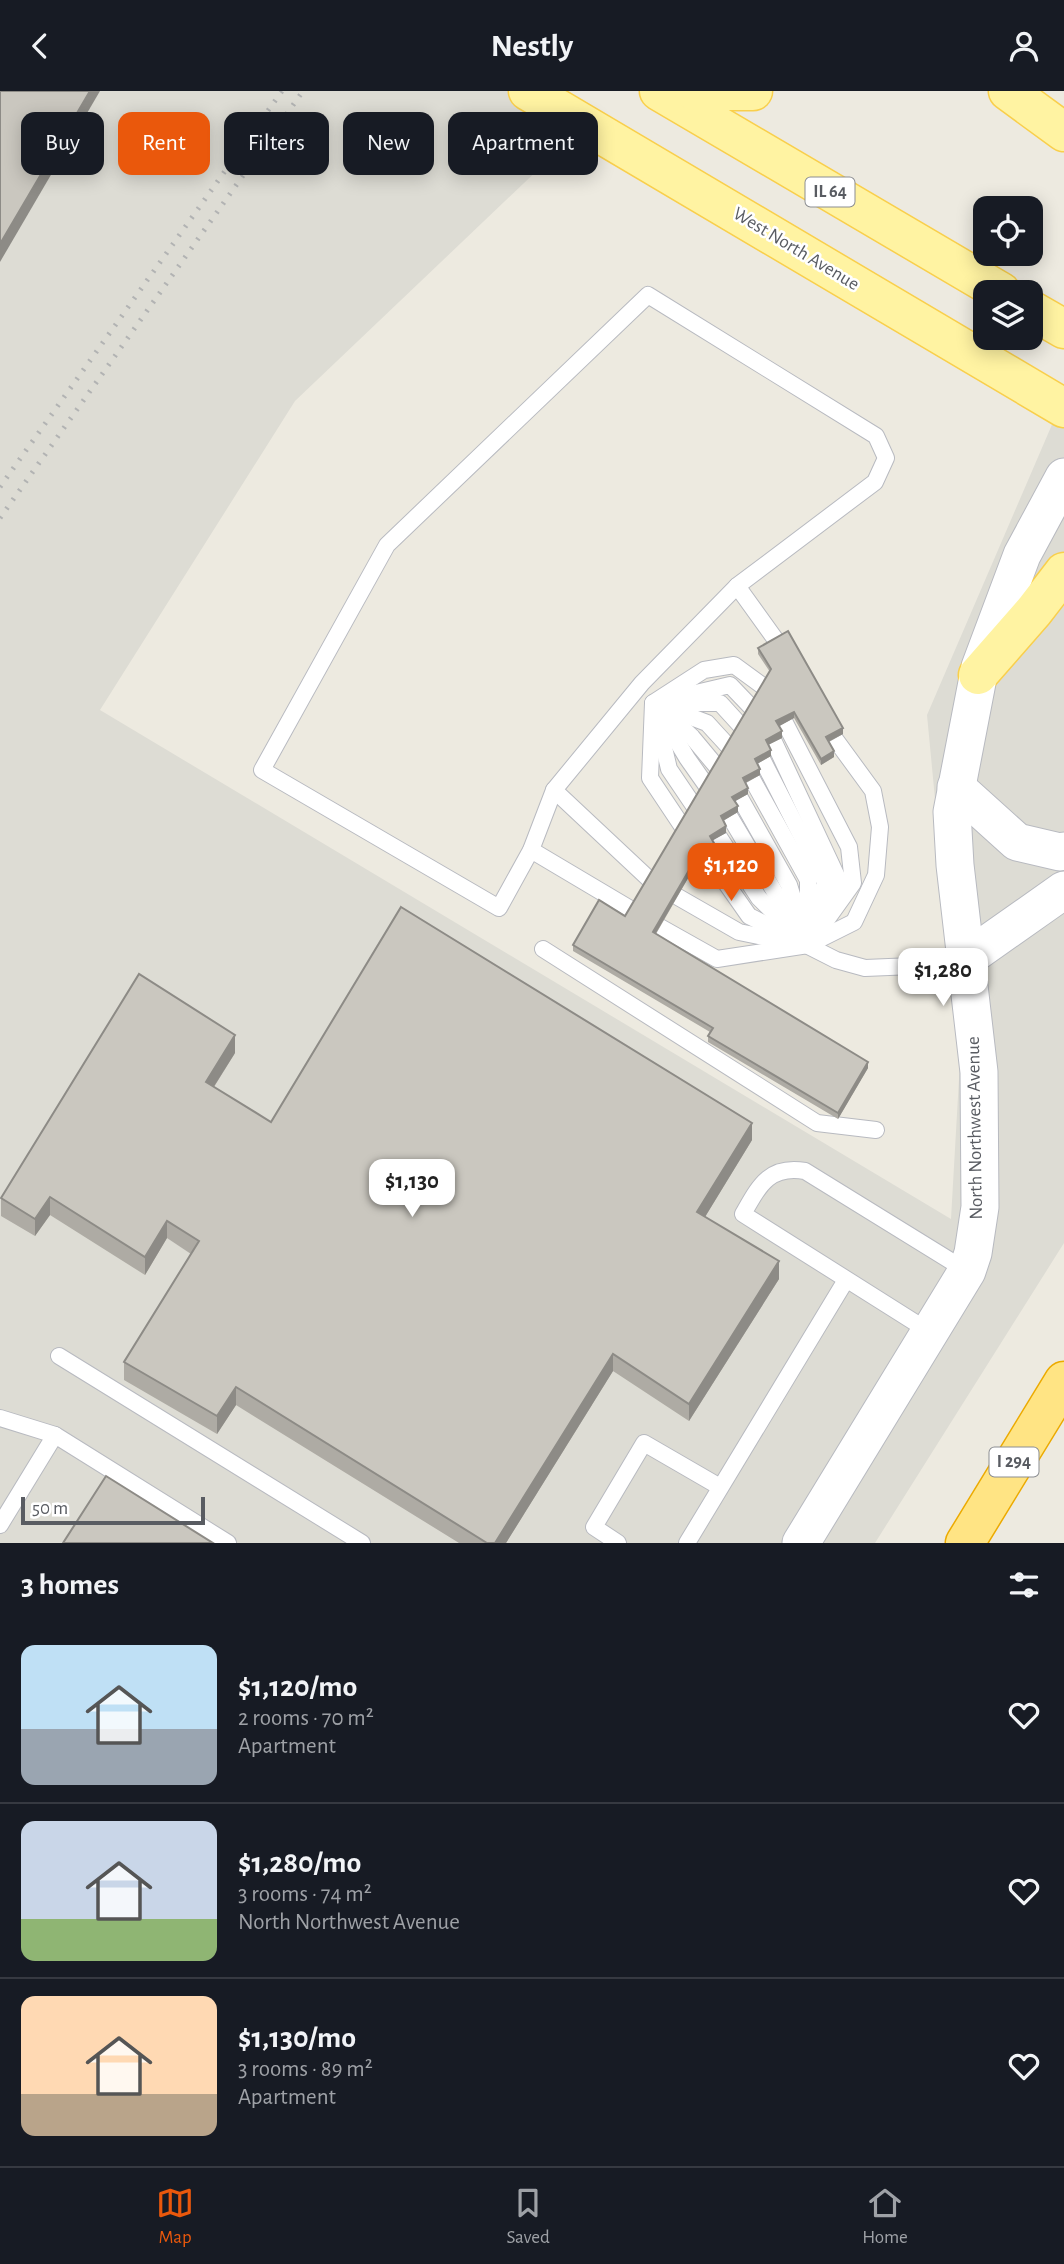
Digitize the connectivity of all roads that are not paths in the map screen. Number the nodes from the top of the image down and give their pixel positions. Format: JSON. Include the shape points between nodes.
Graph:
{"nodes":[{"id":1,"x":528,"y":91,"type":"edge"},
{"id":2,"x":659,"y":91,"type":"edge"},
{"id":3,"x":694,"y":91,"type":"edge"},
{"id":4,"x":753,"y":91,"type":"edge"},
{"id":5,"x":1008,"y":91,"type":"edge"},
{"id":6,"x":1064,"y":132,"type":"edge"},
{"id":7,"x":981,"y":280,"type":"edge"},
{"id":8,"x":1043,"y":317,"type":"edge"},
{"id":9,"x":1064,"y":329,"type":"edge"},
{"id":10,"x":1064,"y":408,"type":"edge"},
{"id":11,"x":1064,"y":477,"type":"edge"},
{"id":12,"x":1064,"y":572,"type":"edge"},
{"id":13,"x":737,"y":586,"type":"junction"},
{"id":14,"x":778,"y":643,"type":"edge"},
{"id":15,"x":978,"y":675,"type":"junction"},
{"id":16,"x":642,"y":683,"type":"junction"},
{"id":17,"x":764,"y":687,"type":"edge"},
{"id":18,"x":653,"y":703,"type":"junction"},
{"id":19,"x":752,"y":708,"type":"edge"},
{"id":20,"x":785,"y":723,"type":"edge"},
{"id":21,"x":741,"y":726,"type":"edge"},
{"id":22,"x":835,"y":739,"type":"edge"},
{"id":23,"x":774,"y":742,"type":"edge"},
{"id":24,"x":729,"y":747,"type":"edge"},
{"id":25,"x":763,"y":761,"type":"edge"},
{"id":26,"x":717,"y":767,"type":"edge"},
{"id":27,"x":752,"y":779,"type":"edge"},
{"id":28,"x":706,"y":785,"type":"edge"},
{"id":29,"x":956,"y":787,"type":"junction"},
{"id":30,"x":554,"y":790,"type":"junction"},
{"id":31,"x":740,"y":798,"type":"edge"},
{"id":32,"x":694,"y":806,"type":"edge"},
{"id":33,"x":730,"y":817,"type":"edge"},
{"id":34,"x":682,"y":826,"type":"edge"},
{"id":35,"x":719,"y":837,"type":"edge"},
{"id":36,"x":531,"y":850,"type":"junction"},
{"id":37,"x":1064,"y":851,"type":"edge"},
{"id":38,"x":707,"y":856,"type":"edge"},
{"id":39,"x":650,"y":880,"type":"edge"},
{"id":40,"x":1064,"y":890,"type":"edge"},
{"id":41,"x":678,"y":897,"type":"edge"},
{"id":42,"x":632,"y":910,"type":"edge"},
{"id":43,"x":660,"y":927,"type":"edge"},
{"id":44,"x":808,"y":945,"type":"junction"},
{"id":45,"x":543,"y":949,"type":"dead end"},
{"id":46,"x":966,"y":959,"type":"junction"},
{"id":47,"x":876,"y":1131,"type":"dead end"},
{"id":48,"x":967,"y":1271,"type":"junction"},
{"id":49,"x":846,"y":1280,"type":"junction"},
{"id":50,"x":930,"y":1332,"type":"junction"},
{"id":51,"x":58,"y":1356,"type":"dead end"},
{"id":52,"x":1064,"y":1381,"type":"edge"},
{"id":53,"x":0,"y":1418,"type":"edge"},
{"id":54,"x":55,"y":1435,"type":"junction"},
{"id":55,"x":720,"y":1487,"type":"junction"},
{"id":56,"x":0,"y":1525,"type":"edge"},
{"id":57,"x":228,"y":1543,"type":"edge"},
{"id":58,"x":362,"y":1543,"type":"edge"},
{"id":59,"x":618,"y":1543,"type":"edge"},
{"id":60,"x":687,"y":1543,"type":"edge"},
{"id":61,"x":801,"y":1543,"type":"edge"},
{"id":62,"x":965,"y":1543,"type":"edge"}],
"edges":[{"from":1,"to":10,"type":"main road","name":"West North Avenue"},
{"from":2,"to":7,"type":"main road","number":"IL 64"},
{"from":3,"to":4,"type":"main road"},
{"from":5,"to":6,"type":"main road"},
{"from":8,"to":9,"type":"main road"},
{"from":11,"to":15,"type":"street","name":"North Northwest Avenue","via":[[1022,555]]},
{"from":12,"to":15,"type":"main road"},
{"from":13,"to":14,"type":"lane"},
{"from":13,"to":16,"type":"lane"},
{"from":13,"to":36,"type":"lane","via":[[875,482],[886,458],[876,436],[648,295],[387,545],[262,770],[499,908]]},
{"from":15,"to":29,"type":"street","name":"North Northwest Avenue"},
{"from":16,"to":18,"type":"lane"},
{"from":16,"to":30,"type":"lane"},
{"from":17,"to":18,"type":"lane","via":[[734,665],[704,670]]},
{"from":18,"to":19,"type":"lane","via":[[730,685]]},
{"from":18,"to":21,"type":"lane","via":[[720,703]]},
{"from":18,"to":24,"type":"lane","via":[[707,723]]},
{"from":18,"to":26,"type":"lane","via":[[692,737]]},
{"from":18,"to":28,"type":"lane"},
{"from":18,"to":32,"type":"lane","via":[[669,769]]},
{"from":18,"to":34,"type":"lane","via":[[650,778]]},
{"from":20,"to":44,"type":"lane","via":[[849,847],[853,883]]},
{"from":22,"to":44,"type":"lane","via":[[873,792],[880,827],[876,874],[854,922]]},
{"from":23,"to":44,"type":"lane","via":[[840,883]]},
{"from":25,"to":44,"type":"lane","via":[[825,882]]},
{"from":27,"to":44,"type":"lane","via":[[808,880]]},
{"from":29,"to":37,"type":"street","via":[[1017,842]]},
{"from":29,"to":46,"type":"street","name":"North Northwest Avenue","via":[[952,812],[955,865]]},
{"from":30,"to":36,"type":"lane"},
{"from":30,"to":39,"type":"lane"},
{"from":31,"to":44,"type":"lane","via":[[789,885]]},
{"from":33,"to":44,"type":"lane"},
{"from":35,"to":44,"type":"lane","via":[[759,898]]},
{"from":36,"to":42,"type":"lane"},
{"from":38,"to":44,"type":"lane","via":[[749,916]]},
{"from":40,"to":46,"type":"street"},
{"from":41,"to":44,"type":"lane","via":[[739,933]]},
{"from":43,"to":44,"type":"lane","via":[[717,959]]},
{"from":44,"to":46,"type":"lane","via":[[865,968]]},
{"from":45,"to":47,"type":"lane","via":[[817,1123]]},
{"from":46,"to":48,"type":"street","name":"North Northwest Avenue","via":[[979,1072],[981,1207]]},
{"from":48,"to":49,"type":"lane","via":[[805,1171],[789,1168],[760,1184],[743,1214]]},
{"from":48,"to":50,"type":"street","name":"North Northwest Avenue"},
{"from":49,"to":50,"type":"lane"},
{"from":49,"to":55,"type":"lane"},
{"from":50,"to":61,"type":"street","name":"North Northwest Avenue"},
{"from":51,"to":58,"type":"lane"},
{"from":52,"to":62,"type":"highway","number":"I 294"},
{"from":53,"to":54,"type":"lane"},
{"from":54,"to":56,"type":"lane"},
{"from":54,"to":57,"type":"lane"},
{"from":55,"to":59,"type":"lane","via":[[644,1443],[594,1527]]},
{"from":55,"to":60,"type":"lane"}]}
